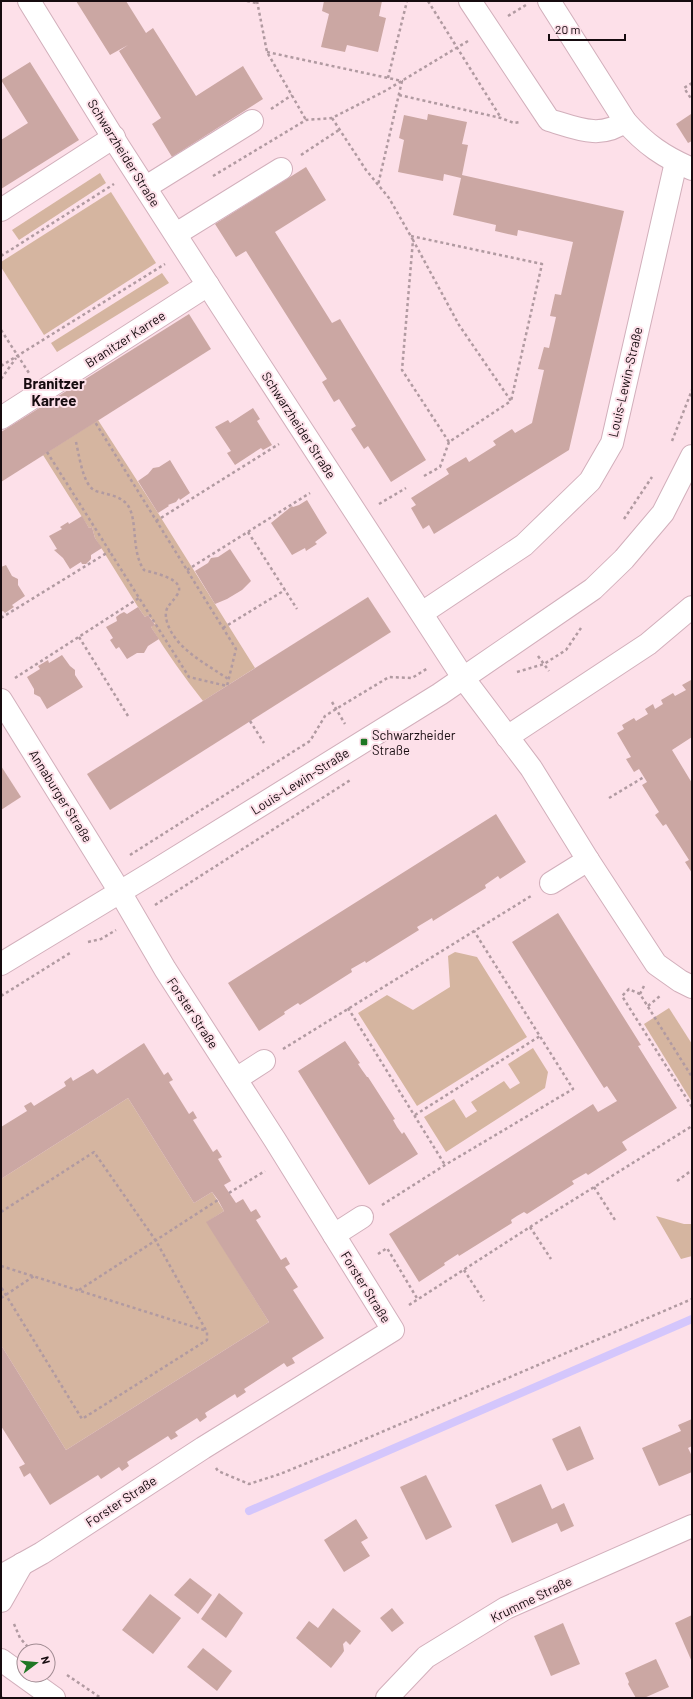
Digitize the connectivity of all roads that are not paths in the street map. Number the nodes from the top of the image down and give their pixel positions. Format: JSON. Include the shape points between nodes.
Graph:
{"nodes":[{"id":1,"x":29,"y":1,"type":"edge"},
{"id":2,"x":470,"y":1,"type":"edge"},
{"id":3,"x":549,"y":1,"type":"edge"},
{"id":4,"x":259,"y":116,"type":"road end"},
{"id":5,"x":625,"y":121,"type":"junction"},
{"id":6,"x":114,"y":137,"type":"junction"},
{"id":7,"x":684,"y":165,"type":"edge"},
{"id":8,"x":281,"y":169,"type":"dead end"},
{"id":9,"x":140,"y":179,"type":"junction"},
{"id":10,"x":1,"y":210,"type":"edge"},
{"id":11,"x":176,"y":234,"type":"junction"},
{"id":12,"x":208,"y":285,"type":"junction"},
{"id":13,"x":1,"y":418,"type":"edge"},
{"id":14,"x":692,"y":456,"type":"edge"},
{"id":15,"x":692,"y":607,"type":"edge"},
{"id":16,"x":422,"y":613,"type":"junction"},
{"id":17,"x":464,"y":679,"type":"junction"},
{"id":18,"x":1,"y":700,"type":"edge"},
{"id":19,"x":507,"y":737,"type":"junction"},
{"id":20,"x":588,"y":860,"type":"junction"},
{"id":21,"x":551,"y":882,"type":"road end"},
{"id":22,"x":120,"y":892,"type":"junction"},
{"id":23,"x":1,"y":964,"type":"edge"},
{"id":24,"x":692,"y":987,"type":"edge"},
{"id":25,"x":264,"y":1061,"type":"road end"},
{"id":26,"x":236,"y":1079,"type":"junction"},
{"id":27,"x":362,"y":1218,"type":"road end"},
{"id":28,"x":334,"y":1235,"type":"junction"},
{"id":29,"x":692,"y":1526,"type":"edge"},
{"id":30,"x":22,"y":1564,"type":"junction"},
{"id":31,"x":1,"y":1576,"type":"edge"},
{"id":32,"x":1,"y":1601,"type":"edge"},
{"id":33,"x":1,"y":1660,"type":"edge"},
{"id":34,"x":54,"y":1698,"type":"edge"},
{"id":35,"x":387,"y":1698,"type":"edge"}],
"edges":[{"from":1,"to":6,"type":"street","name":"Schwarzheider Straße"},
{"from":2,"to":5,"type":"street","via":[[549,120],[593,132],[616,128]]},
{"from":3,"to":5,"type":"street"},
{"from":4,"to":9,"type":"street"},
{"from":5,"to":7,"type":"street","via":[[654,149]]},
{"from":6,"to":9,"type":"street","name":"Schwarzheider Straße"},
{"from":6,"to":10,"type":"street"},
{"from":7,"to":16,"type":"street","name":"Louis-Lewin-Straße","via":[[612,444],[590,481],[524,545]]},
{"from":8,"to":11,"type":"street"},
{"from":9,"to":11,"type":"street","name":"Schwarzheider Straße"},
{"from":11,"to":12,"type":"street","name":"Schwarzheider Straße"},
{"from":12,"to":13,"type":"street","name":"Branitzer Karree"},
{"from":12,"to":16,"type":"street","name":"Schwarzheider Straße"},
{"from":14,"to":17,"type":"street","name":"Louis-Lewin-Straße","via":[[663,513],[624,559],[593,589]]},
{"from":15,"to":19,"type":"street","via":[[648,644]]},
{"from":16,"to":17,"type":"street","name":"Schwarzheider Straße"},
{"from":17,"to":19,"type":"street","name":"Schwarzheider Straße"},
{"from":17,"to":22,"type":"street","name":"Louis-Lewin-Straße"},
{"from":18,"to":22,"type":"street","name":"Annaburger Straße"},
{"from":19,"to":20,"type":"street","name":"Schwarzheider Straße","via":[[531,768]]},
{"from":20,"to":21,"type":"street"},
{"from":20,"to":24,"type":"street","name":"Schwarzheider Straße","via":[[656,964]]},
{"from":22,"to":23,"type":"street","name":"Louis-Lewin-Straße"},
{"from":22,"to":26,"type":"street","name":"Forster Straße"},
{"from":25,"to":26,"type":"street"},
{"from":26,"to":28,"type":"street","name":"Forster Straße"},
{"from":27,"to":28,"type":"street"},
{"from":28,"to":30,"type":"street","name":"Forster Straße","via":[[393,1330]]},
{"from":29,"to":35,"type":"street","name":"Krumme Straße","via":[[506,1608],[426,1657]]},
{"from":30,"to":31,"type":"street","name":"Forster Straße"},
{"from":30,"to":32,"type":"street","name":"Forster Straße"},
{"from":33,"to":34,"type":"street"}]}
